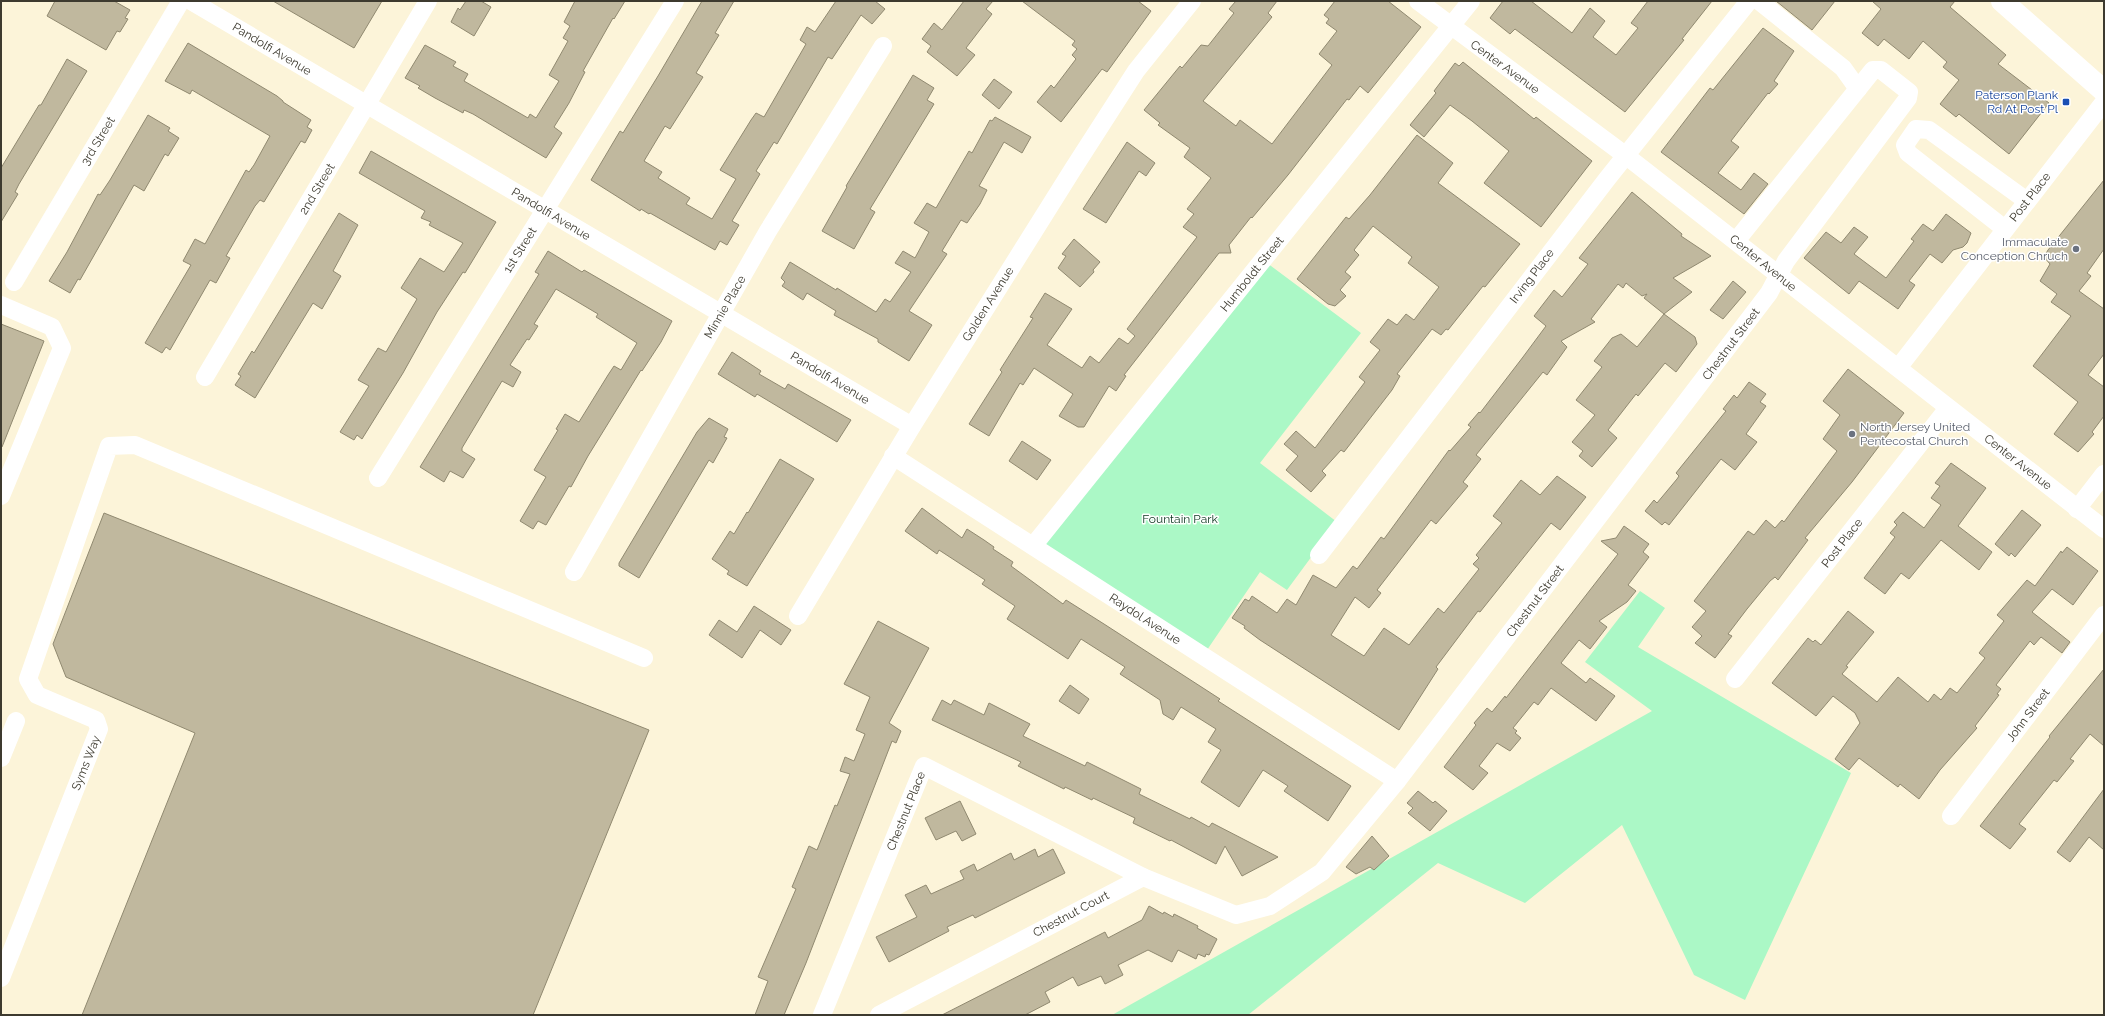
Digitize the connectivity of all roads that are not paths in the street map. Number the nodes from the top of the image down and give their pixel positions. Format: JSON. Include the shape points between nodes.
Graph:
{"nodes":[{"id":1,"x":181,"y":1,"type":"edge"},
{"id":2,"x":191,"y":1,"type":"edge"},
{"id":3,"x":428,"y":1,"type":"edge"},
{"id":4,"x":675,"y":1,"type":"edge"},
{"id":5,"x":1192,"y":1,"type":"edge"},
{"id":6,"x":1418,"y":1,"type":"edge"},
{"id":7,"x":1471,"y":1,"type":"edge"},
{"id":8,"x":1749,"y":1,"type":"edge"},
{"id":9,"x":1759,"y":1,"type":"edge"},
{"id":10,"x":2002,"y":1,"type":"edge"},
{"id":11,"x":1450,"y":27,"type":"junction"},
{"id":12,"x":883,"y":46,"type":"dead end"},
{"id":13,"x":1858,"y":89,"type":"junction"},
{"id":14,"x":2104,"y":91,"type":"edge"},
{"id":15,"x":2104,"y":102,"type":"edge"},
{"id":16,"x":367,"y":105,"type":"junction"},
{"id":17,"x":1625,"y":155,"type":"junction"},
{"id":18,"x":2027,"y":201,"type":"junction"},
{"id":19,"x":545,"y":210,"type":"junction"},
{"id":20,"x":2005,"y":229,"type":"junction"},
{"id":21,"x":1736,"y":241,"type":"junction"},
{"id":22,"x":1779,"y":276,"type":"junction"},
{"id":23,"x":14,"y":282,"type":"dead end"},
{"id":24,"x":1,"y":304,"type":"edge"},
{"id":25,"x":721,"y":314,"type":"junction"},
{"id":26,"x":1898,"y":368,"type":"junction"},
{"id":27,"x":205,"y":377,"type":"dead end"},
{"id":28,"x":1948,"y":408,"type":"junction"},
{"id":29,"x":912,"y":426,"type":"junction"},
{"id":30,"x":893,"y":456,"type":"junction"},
{"id":31,"x":2104,"y":474,"type":"edge"},
{"id":32,"x":378,"y":478,"type":"dead end"},
{"id":33,"x":1,"y":496,"type":"edge"},
{"id":34,"x":2077,"y":509,"type":"junction"},
{"id":35,"x":2104,"y":530,"type":"edge"},
{"id":36,"x":1033,"y":546,"type":"junction"},
{"id":37,"x":1320,"y":555,"type":"dead end"},
{"id":38,"x":574,"y":572,"type":"dead end"},
{"id":39,"x":2104,"y":615,"type":"edge"},
{"id":40,"x":798,"y":616,"type":"dead end"},
{"id":41,"x":644,"y":658,"type":"dead end"},
{"id":42,"x":1735,"y":679,"type":"dead end"},
{"id":43,"x":16,"y":721,"type":"dead end"},
{"id":44,"x":1,"y":758,"type":"edge"},
{"id":45,"x":1397,"y":781,"type":"junction"},
{"id":46,"x":1951,"y":816,"type":"dead end"},
{"id":47,"x":1143,"y":877,"type":"junction"},
{"id":48,"x":1,"y":978,"type":"edge"},
{"id":49,"x":822,"y":1015,"type":"edge"},
{"id":50,"x":879,"y":1015,"type":"edge"}],
"edges":[{"from":1,"to":23,"type":"street","name":"3rd Street"},
{"from":2,"to":16,"type":"street","name":"Pandolfi Avenue"},
{"from":3,"to":16,"type":"street","name":"2nd Street"},
{"from":4,"to":19,"type":"street","name":"1st Street"},
{"from":5,"to":29,"type":"street","name":"Golden Avenue","via":[[1132,78]]},
{"from":6,"to":11,"type":"street","name":"Center Avenue"},
{"from":7,"to":11,"type":"street","name":"Humboldt Street"},
{"from":8,"to":17,"type":"street","name":"Irving Place"},
{"from":9,"to":13,"type":"street","via":[[1843,68]]},
{"from":10,"to":14,"type":"main road"},
{"from":11,"to":17,"type":"street","name":"Center Avenue"},
{"from":11,"to":36,"type":"street","name":"Humboldt Street"},
{"from":12,"to":25,"type":"street","name":"Minnie Place","via":[[768,231]]},
{"from":13,"to":21,"type":"street"},
{"from":13,"to":22,"type":"street","name":"Chestnut Street","via":[[1873,70],[1881,70],[1909,92],[1903,104],[1786,261]]},
{"from":15,"to":18,"type":"street","name":"Post Place"},
{"from":16,"to":19,"type":"street","name":"Pandolfi Avenue"},
{"from":16,"to":27,"type":"street","name":"2nd Street"},
{"from":17,"to":21,"type":"street","name":"Center Avenue"},
{"from":17,"to":37,"type":"street","name":"Irving Place"},
{"from":18,"to":20,"type":"street","name":"Post Place"},
{"from":18,"to":20,"type":"street","via":[[1929,130],[1916,129],[1911,134],[1905,145],[1908,153]]},
{"from":19,"to":25,"type":"street","name":"Pandolfi Avenue"},
{"from":19,"to":32,"type":"street","name":"1st Street"},
{"from":20,"to":26,"type":"street","name":"Post Place"},
{"from":21,"to":22,"type":"street","name":"Center Avenue"},
{"from":22,"to":26,"type":"street","name":"Center Avenue"},
{"from":22,"to":45,"type":"street","name":"Chestnut Street","via":[[1769,293]]},
{"from":24,"to":33,"type":"street","via":[[52,327],[62,348]]},
{"from":25,"to":29,"type":"street","name":"Pandolfi Avenue"},
{"from":25,"to":38,"type":"street","name":"Minnie Place"},
{"from":26,"to":28,"type":"street","name":"Center Avenue"},
{"from":28,"to":34,"type":"street","name":"Center Avenue"},
{"from":28,"to":42,"type":"street","name":"Post Place"},
{"from":29,"to":30,"type":"street","name":"Golden Avenue"},
{"from":30,"to":36,"type":"street","name":"Raydol Avenue"},
{"from":30,"to":40,"type":"street","name":"Golden Avenue"},
{"from":31,"to":34,"type":"street"},
{"from":34,"to":35,"type":"street","name":"Center Avenue"},
{"from":36,"to":45,"type":"street","name":"Raydol Avenue"},
{"from":39,"to":46,"type":"street","name":"John Street"},
{"from":41,"to":48,"type":"street","name":"Syms Way","via":[[135,445],[109,446],[28,679],[37,695],[96,720],[99,729]]},
{"from":43,"to":44,"type":"street"},
{"from":45,"to":47,"type":"street","name":"Chestnut Street","via":[[1322,872],[1270,906],[1236,915]]},
{"from":47,"to":49,"type":"street","name":"Chestnut Place","via":[[924,766]]},
{"from":47,"to":50,"type":"street","name":"Chestnut Court"}]}
